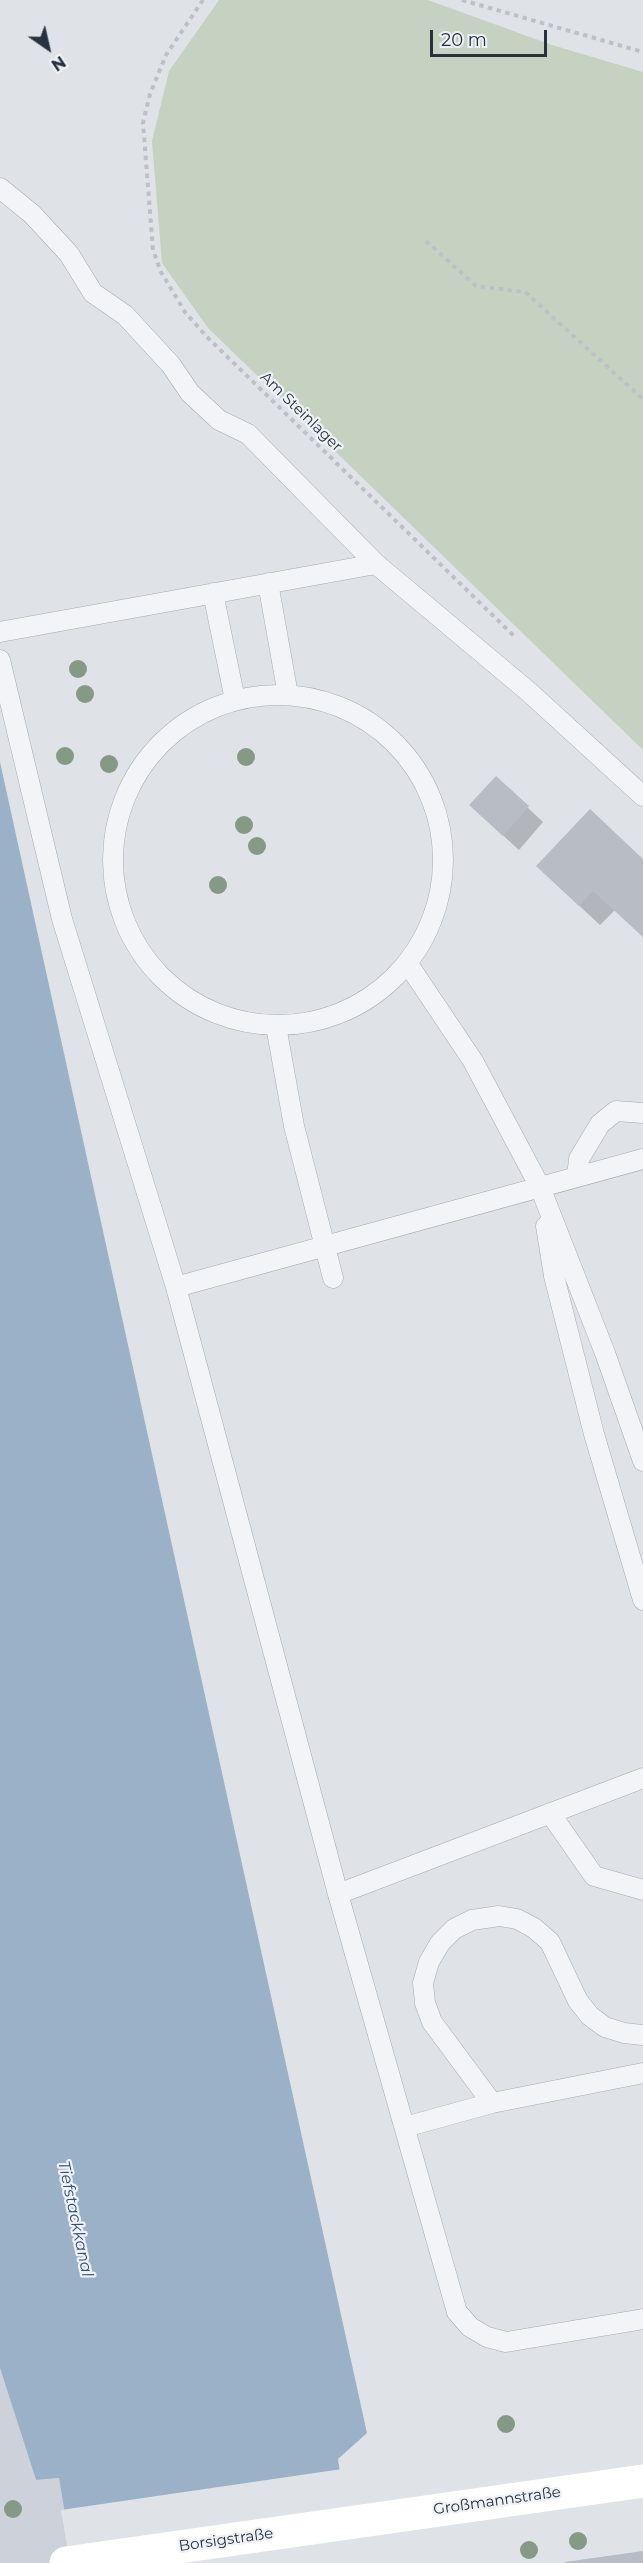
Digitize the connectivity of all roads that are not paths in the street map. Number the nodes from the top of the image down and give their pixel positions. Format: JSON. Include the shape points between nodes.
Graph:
{"nodes":[{"id":1,"x":0,"y":188,"type":"edge"},
{"id":2,"x":376,"y":564,"type":"junction"},
{"id":3,"x":268,"y":583,"type":"junction"},
{"id":4,"x":213,"y":593,"type":"junction"},
{"id":5,"x":0,"y":632,"type":"edge"},
{"id":6,"x":0,"y":660,"type":"edge"},
{"id":7,"x":288,"y":695,"type":"junction"},
{"id":8,"x":235,"y":700,"type":"junction"},
{"id":9,"x":643,"y":796,"type":"edge"},
{"id":10,"x":408,"y":964,"type":"junction"},
{"id":11,"x":276,"y":1026,"type":"junction"},
{"id":12,"x":643,"y":1113,"type":"edge"},
{"id":13,"x":643,"y":1159,"type":"edge"},
{"id":14,"x":577,"y":1177,"type":"junction"},
{"id":15,"x":540,"y":1187,"type":"junction"},
{"id":16,"x":325,"y":1246,"type":"junction"},
{"id":17,"x":333,"y":1278,"type":"dead end"},
{"id":18,"x":176,"y":1287,"type":"junction"},
{"id":19,"x":643,"y":1461,"type":"edge"},
{"id":20,"x":643,"y":1600,"type":"edge"},
{"id":21,"x":643,"y":1778,"type":"edge"},
{"id":22,"x":550,"y":1813,"type":"junction"},
{"id":23,"x":643,"y":1890,"type":"edge"},
{"id":24,"x":338,"y":1894,"type":"junction"},
{"id":25,"x":643,"y":2035,"type":"edge"},
{"id":26,"x":643,"y":2073,"type":"edge"},
{"id":27,"x":492,"y":2103,"type":"junction"},
{"id":28,"x":405,"y":2127,"type":"junction"},
{"id":29,"x":643,"y":2319,"type":"edge"},
{"id":30,"x":643,"y":2481,"type":"edge"},
{"id":31,"x":351,"y":2522,"type":"joint"},
{"id":32,"x":67,"y":2563,"type":"edge"}],
"edges":[{"from":1,"to":2,"type":"lane","via":[[32,214],[69,254],[93,293],[125,315],[171,365],[190,393],[219,420],[248,434]]},
{"from":2,"to":3,"type":"lane"},
{"from":2,"to":9,"type":"lane","via":[[529,692]]},
{"from":3,"to":4,"type":"lane"},
{"from":3,"to":7,"type":"lane"},
{"from":4,"to":5,"type":"lane"},
{"from":4,"to":8,"type":"lane"},
{"from":6,"to":18,"type":"lane","via":[[62,919]]},
{"from":7,"to":8,"type":"lane"},
{"from":7,"to":10,"type":"lane","via":[[339,705],[383,732],[417,770],[439,817],[444,868],[434,919]]},
{"from":8,"to":11,"type":"lane","via":[[191,719],[155,750],[128,789],[114,834],[113,882],[126,928],[160,976],[187,999],[230,1019]]},
{"from":10,"to":11,"type":"lane","via":[[381,990],[349,1010],[314,1022]]},
{"from":10,"to":15,"type":"lane","via":[[473,1060]]},
{"from":11,"to":16,"type":"lane","via":[[294,1126]]},
{"from":12,"to":14,"type":"lane","via":[[616,1111],[600,1124],[579,1159]]},
{"from":13,"to":14,"type":"lane"},
{"from":14,"to":15,"type":"lane"},
{"from":15,"to":16,"type":"lane"},
{"from":15,"to":19,"type":"lane"},
{"from":15,"to":20,"type":"lane","via":[[554,1276],[594,1434]]},
{"from":16,"to":17,"type":"lane"},
{"from":16,"to":18,"type":"lane"},
{"from":18,"to":24,"type":"lane"},
{"from":21,"to":22,"type":"lane"},
{"from":22,"to":23,"type":"lane","via":[[594,1876]]},
{"from":22,"to":24,"type":"lane"},
{"from":24,"to":28,"type":"lane"},
{"from":25,"to":27,"type":"lane","via":[[624,2033],[590,2016],[578,2001],[550,1942],[534,1928],[499,1916],[472,1920],[440,1942],[423,1983],[425,2003],[432,2022]]},
{"from":26,"to":27,"type":"lane"},
{"from":27,"to":28,"type":"lane"},
{"from":28,"to":29,"type":"lane","via":[[450,2293],[457,2312],[470,2327],[506,2342]]},
{"from":30,"to":31,"type":"main road","name":"Großmannstraße"},
{"from":31,"to":32,"type":"main road","name":"Borsigstraße"}]}
